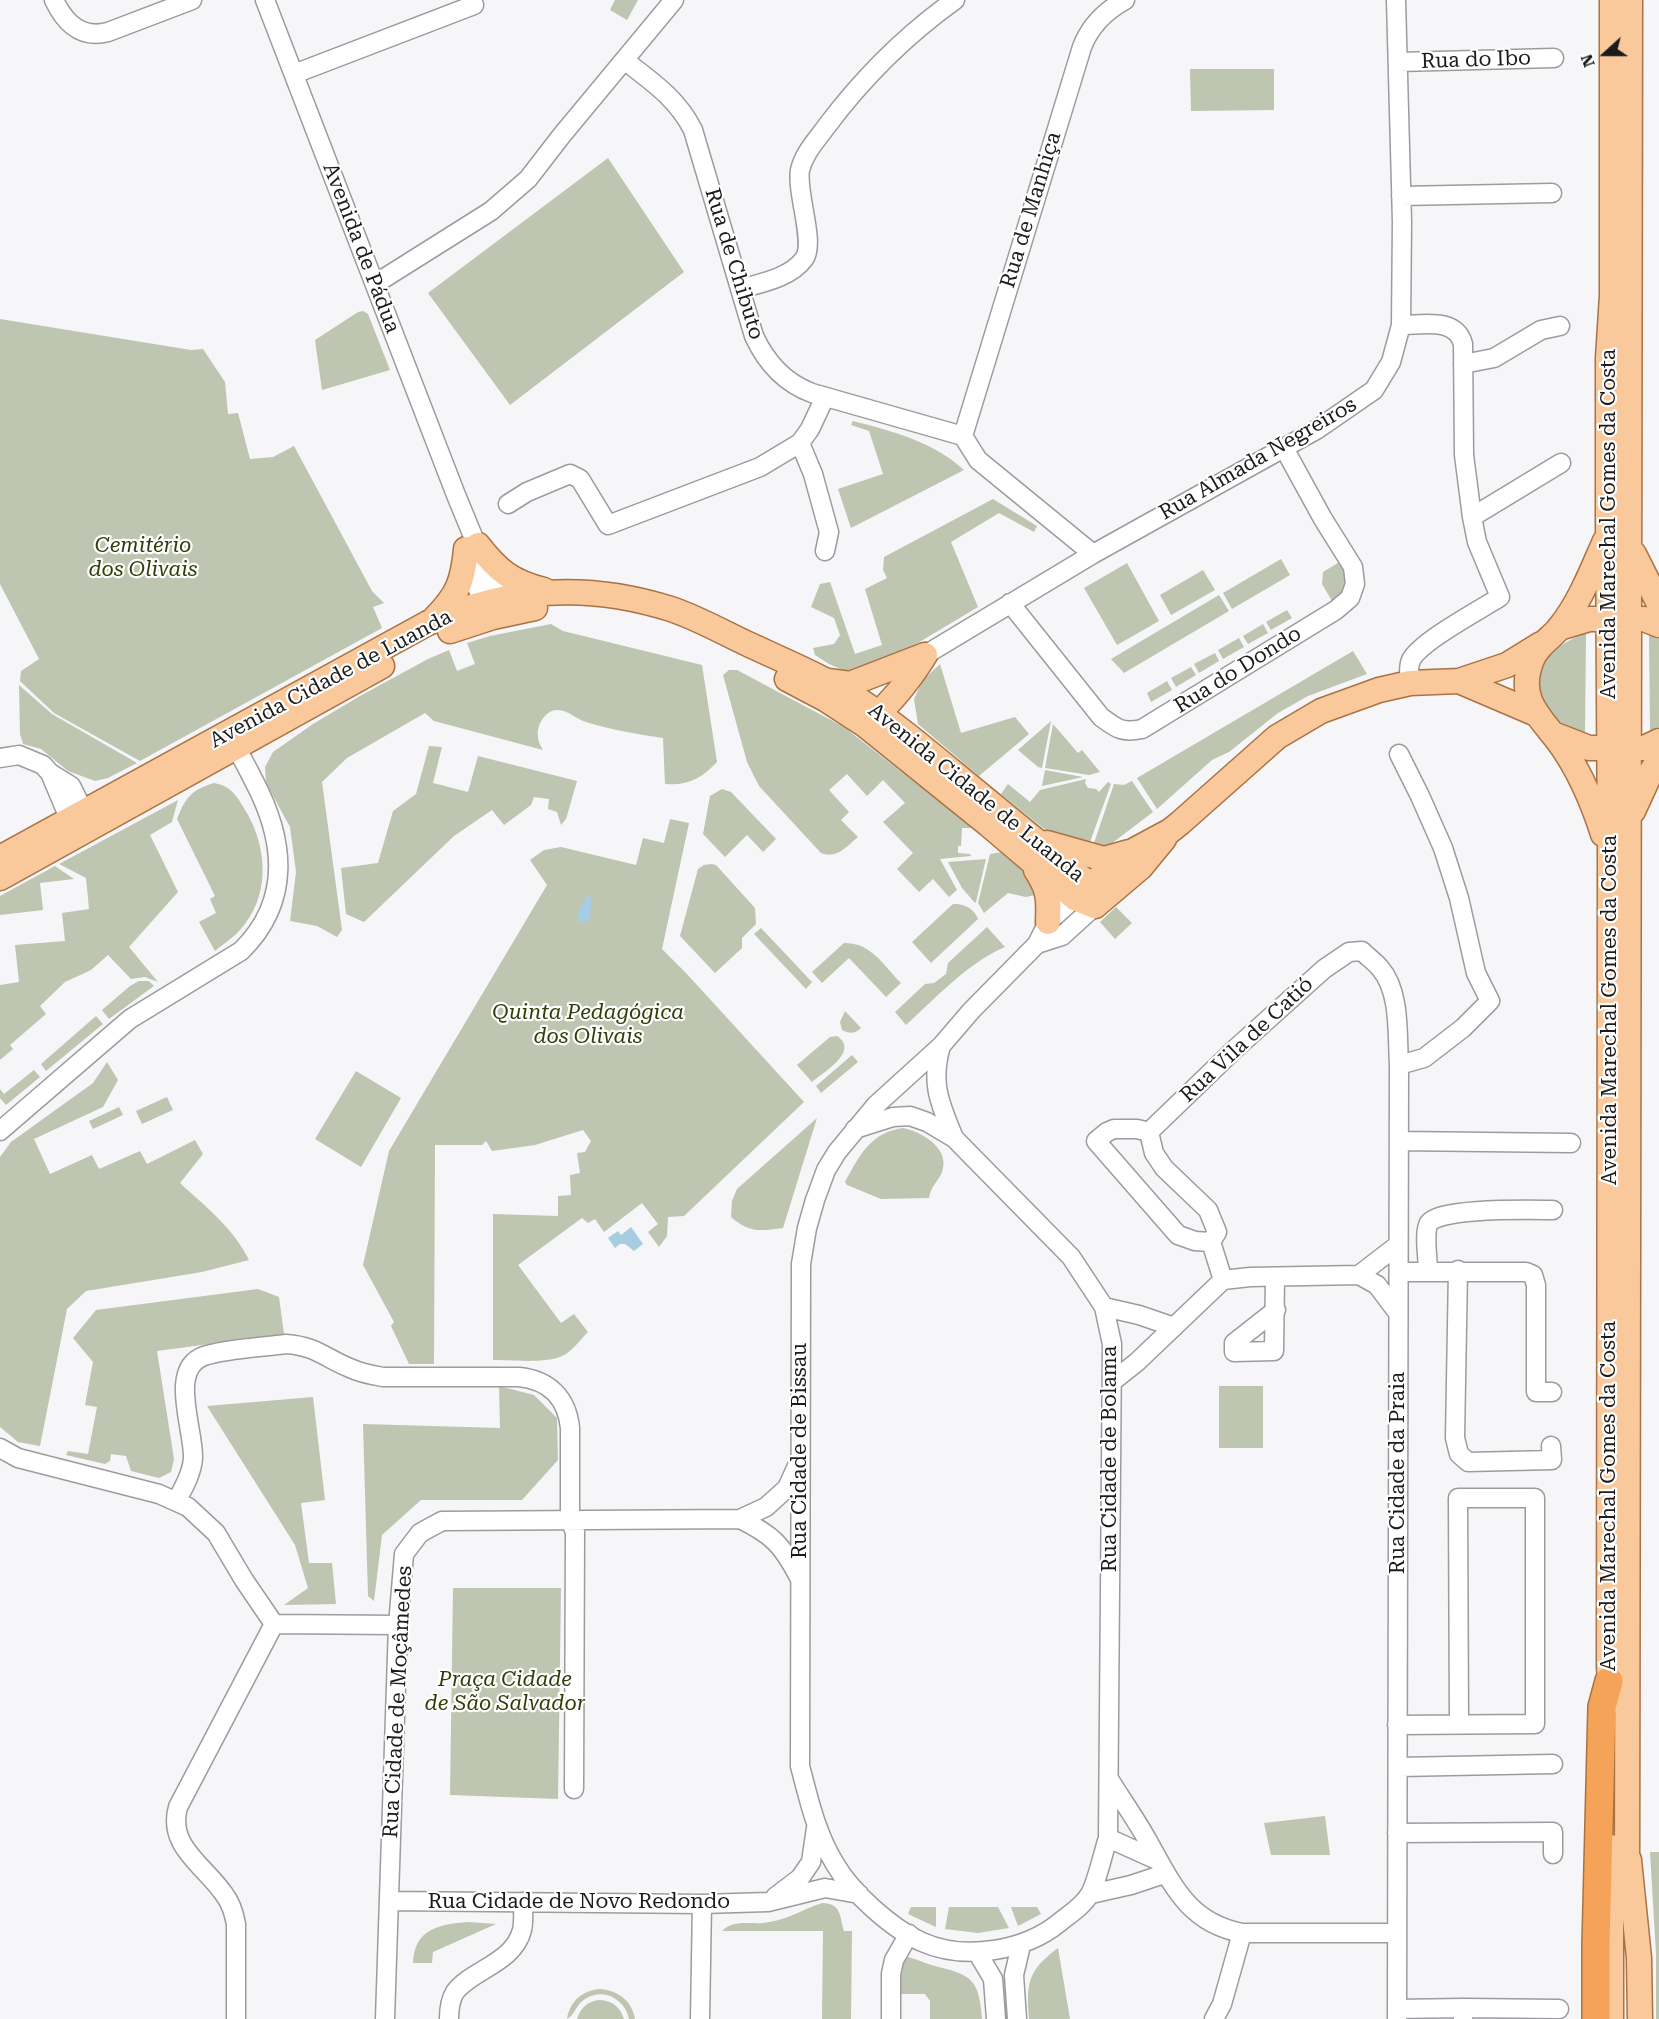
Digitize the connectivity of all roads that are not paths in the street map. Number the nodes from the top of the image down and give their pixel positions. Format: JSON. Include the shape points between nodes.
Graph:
{"nodes":[{"id":1,"x":54,"y":0,"type":"edge"},
{"id":2,"x":192,"y":0,"type":"edge"},
{"id":3,"x":265,"y":0,"type":"edge"},
{"id":4,"x":674,"y":0,"type":"edge"},
{"id":5,"x":955,"y":0,"type":"edge"},
{"id":6,"x":1125,"y":0,"type":"edge"},
{"id":7,"x":1396,"y":0,"type":"edge"},
{"id":8,"x":1612,"y":0,"type":"edge"},
{"id":9,"x":1630,"y":0,"type":"edge"},
{"id":10,"x":474,"y":5,"type":"dead end"},
{"id":11,"x":1554,"y":58,"type":"dead end"},
{"id":12,"x":624,"y":60,"type":"junction"},
{"id":13,"x":1398,"y":63,"type":"junction"},
{"id":14,"x":294,"y":74,"type":"junction"},
{"id":15,"x":1552,"y":193,"type":"dead end"},
{"id":16,"x":1401,"y":196,"type":"junction"},
{"id":17,"x":375,"y":284,"type":"junction"},
{"id":18,"x":740,"y":289,"type":"junction"},
{"id":19,"x":1401,"y":325,"type":"junction"},
{"id":20,"x":1560,"y":326,"type":"dead end"},
{"id":21,"x":1464,"y":364,"type":"junction"},
{"id":22,"x":825,"y":397,"type":"junction"},
{"id":23,"x":963,"y":436,"type":"junction"},
{"id":24,"x":800,"y":443,"type":"junction"},
{"id":25,"x":1284,"y":448,"type":"junction"},
{"id":26,"x":1561,"y":464,"type":"dead end"},
{"id":27,"x":508,"y":504,"type":"dead end"},
{"id":28,"x":1473,"y":517,"type":"junction"},
{"id":29,"x":1608,"y":535,"type":"junction"},
{"id":30,"x":1630,"y":546,"type":"junction"},
{"id":31,"x":472,"y":547,"type":"junction"},
{"id":32,"x":825,"y":551,"type":"dead end"},
{"id":33,"x":1094,"y":554,"type":"junction"},
{"id":34,"x":552,"y":592,"type":"junction"},
{"id":35,"x":1010,"y":603,"type":"junction"},
{"id":36,"x":1659,"y":604,"type":"edge"},
{"id":37,"x":491,"y":606,"type":"junction"},
{"id":38,"x":1619,"y":619,"type":"junction"},
{"id":39,"x":431,"y":621,"type":"junction"},
{"id":40,"x":1659,"y":625,"type":"edge"},
{"id":41,"x":1559,"y":628,"type":"junction"},
{"id":42,"x":1541,"y":644,"type":"junction"},
{"id":43,"x":925,"y":655,"type":"joint"},
{"id":44,"x":902,"y":675,"type":"junction"},
{"id":45,"x":825,"y":680,"type":"junction"},
{"id":46,"x":1458,"y":681,"type":"junction"},
{"id":47,"x":1410,"y":683,"type":"junction"},
{"id":48,"x":1534,"y":713,"type":"junction"},
{"id":49,"x":871,"y":715,"type":"junction"},
{"id":50,"x":1553,"y":734,"type":"junction"},
{"id":51,"x":1659,"y":741,"type":"edge"},
{"id":52,"x":229,"y":745,"type":"junction"},
{"id":53,"x":1619,"y":748,"type":"junction"},
{"id":54,"x":924,"y":749,"type":"junction"},
{"id":55,"x":1399,"y":754,"type":"dead end"},
{"id":56,"x":0,"y":758,"type":"edge"},
{"id":57,"x":1659,"y":760,"type":"edge"},
{"id":58,"x":1630,"y":818,"type":"junction"},
{"id":59,"x":79,"y":821,"type":"junction"},
{"id":60,"x":1170,"y":831,"type":"junction"},
{"id":61,"x":1031,"y":848,"type":"junction"},
{"id":62,"x":1131,"y":852,"type":"junction"},
{"id":63,"x":0,"y":858,"type":"edge"},
{"id":64,"x":1610,"y":860,"type":"junction"},
{"id":65,"x":0,"y":878,"type":"edge"},
{"id":66,"x":1087,"y":897,"type":"junction"},
{"id":67,"x":1048,"y":922,"type":"junction"},
{"id":68,"x":1037,"y":944,"type":"junction"},
{"id":69,"x":1349,"y":951,"type":"joint"},
{"id":70,"x":941,"y":1046,"type":"junction"},
{"id":71,"x":1399,"y":1065,"type":"junction"},
{"id":72,"x":855,"y":1129,"type":"junction"},
{"id":73,"x":0,"y":1131,"type":"edge"},
{"id":74,"x":1149,"y":1132,"type":"junction"},
{"id":75,"x":954,"y":1138,"type":"junction"},
{"id":76,"x":1399,"y":1141,"type":"junction"},
{"id":77,"x":1571,"y":1143,"type":"dead end"},
{"id":78,"x":1553,"y":1210,"type":"dead end"},
{"id":79,"x":1211,"y":1242,"type":"junction"},
{"id":80,"x":1398,"y":1245,"type":"junction"},
{"id":81,"x":1458,"y":1270,"type":"junction"},
{"id":82,"x":1428,"y":1271,"type":"junction"},
{"id":83,"x":1399,"y":1272,"type":"junction"},
{"id":84,"x":1359,"y":1275,"type":"junction"},
{"id":85,"x":1275,"y":1277,"type":"junction"},
{"id":86,"x":1223,"y":1280,"type":"junction"},
{"id":87,"x":1104,"y":1307,"type":"junction"},
{"id":88,"x":1275,"y":1310,"type":"dead end"},
{"id":89,"x":1398,"y":1313,"type":"junction"},
{"id":90,"x":1174,"y":1327,"type":"junction"},
{"id":91,"x":1113,"y":1381,"type":"junction"},
{"id":92,"x":1552,"y":1392,"type":"dead end"},
{"id":93,"x":1551,"y":1446,"type":"dead end"},
{"id":94,"x":0,"y":1448,"type":"edge"},
{"id":95,"x":800,"y":1459,"type":"junction"},
{"id":96,"x":177,"y":1500,"type":"junction"},
{"id":97,"x":740,"y":1519,"type":"junction"},
{"id":98,"x":570,"y":1520,"type":"junction"},
{"id":99,"x":800,"y":1580,"type":"junction"},
{"id":100,"x":274,"y":1624,"type":"junction"},
{"id":101,"x":398,"y":1625,"type":"junction"},
{"id":102,"x":1609,"y":1681,"type":"junction"},
{"id":103,"x":1459,"y":1724,"type":"junction"},
{"id":104,"x":1398,"y":1725,"type":"junction"},
{"id":105,"x":1553,"y":1764,"type":"dead end"},
{"id":106,"x":1398,"y":1767,"type":"junction"},
{"id":107,"x":1109,"y":1779,"type":"junction"},
{"id":108,"x":574,"y":1789,"type":"dead end"},
{"id":109,"x":816,"y":1828,"type":"junction"},
{"id":110,"x":1397,"y":1833,"type":"junction"},
{"id":111,"x":1108,"y":1838,"type":"junction"},
{"id":112,"x":1628,"y":1846,"type":"junction"},
{"id":113,"x":1553,"y":1854,"type":"dead end"},
{"id":114,"x":1160,"y":1867,"type":"junction"},
{"id":115,"x":859,"y":1894,"type":"junction"},
{"id":116,"x":1090,"y":1894,"type":"junction"},
{"id":117,"x":389,"y":1901,"type":"junction"},
{"id":118,"x":523,"y":1902,"type":"junction"},
{"id":119,"x":768,"y":1902,"type":"junction"},
{"id":120,"x":702,"y":1904,"type":"junction"},
{"id":121,"x":1611,"y":1912,"type":"junction"},
{"id":122,"x":1397,"y":1933,"type":"junction"},
{"id":123,"x":909,"y":1934,"type":"junction"},
{"id":124,"x":1242,"y":1934,"type":"junction"},
{"id":125,"x":1021,"y":1945,"type":"junction"},
{"id":126,"x":977,"y":1952,"type":"junction"},
{"id":127,"x":1595,"y":1983,"type":"junction"},
{"id":128,"x":1559,"y":2009,"type":"dead end"},
{"id":129,"x":1397,"y":2014,"type":"edge"},
{"id":130,"x":1463,"y":2014,"type":"edge"},
{"id":131,"x":237,"y":2019,"type":"edge"},
{"id":132,"x":385,"y":2019,"type":"edge"},
{"id":133,"x":449,"y":2019,"type":"edge"},
{"id":134,"x":700,"y":2019,"type":"edge"},
{"id":135,"x":891,"y":2019,"type":"edge"},
{"id":136,"x":996,"y":2019,"type":"edge"},
{"id":137,"x":1017,"y":2019,"type":"edge"},
{"id":138,"x":1214,"y":2019,"type":"edge"},
{"id":139,"x":1596,"y":2019,"type":"edge"},
{"id":140,"x":1611,"y":2019,"type":"edge"},
{"id":141,"x":1625,"y":2019,"type":"edge"},
{"id":142,"x":1640,"y":2019,"type":"edge"}],
"edges":[{"from":1,"to":2,"type":"street","via":[[68,23],[94,34]]},
{"from":3,"to":14,"type":"street","name":"Avenida de Pádua"},
{"from":4,"to":12,"type":"street"},
{"from":5,"to":18,"type":"street","via":[[926,21],[855,90],[805,155],[800,172],[810,248],[804,259],[782,276]]},
{"from":6,"to":23,"type":"street","name":"Rua de Manhiça","via":[[1097,21],[1082,47]]},
{"from":7,"to":13,"type":"street","name":"Rua Almada Negreiros"},
{"from":8,"to":29,"type":"main road","name":"Avenida Marechal Gomes da Costa"},
{"from":9,"to":30,"type":"main road","name":"Avenida Marechal Gomes da Costa"},
{"from":10,"to":14,"type":"street"},
{"from":11,"to":13,"type":"street","name":"Rua do Ibo"},
{"from":12,"to":17,"type":"street","via":[[528,179],[491,211]]},
{"from":12,"to":18,"type":"street","name":"Rua de Chibuto","via":[[668,94],[686,117],[698,143]]},
{"from":13,"to":16,"type":"street","name":"Rua Almada Negreiros"},
{"from":14,"to":17,"type":"street","name":"Avenida de Pádua"},
{"from":15,"to":16,"type":"street"},
{"from":16,"to":19,"type":"street","name":"Rua Almada Negreiros"},
{"from":17,"to":31,"type":"street","name":"Avenida de Pádua"},
{"from":18,"to":22,"type":"street","name":"Rua de Chibuto","via":[[754,336],[771,364],[795,385]]},
{"from":19,"to":21,"type":"street","via":[[1455,328],[1461,335]]},
{"from":19,"to":25,"type":"street","name":"Rua Almada Negreiros","via":[[1391,362],[1374,390]]},
{"from":20,"to":21,"type":"street","via":[[1541,330],[1494,358]]},
{"from":21,"to":28,"type":"street","via":[[1464,454]]},
{"from":22,"to":23,"type":"street","name":"Rua de Chibuto"},
{"from":22,"to":24,"type":"street"},
{"from":23,"to":33,"type":"street","via":[[978,460]]},
{"from":24,"to":27,"type":"street","via":[[760,467],[608,525],[580,479],[570,474]]},
{"from":24,"to":32,"type":"street","via":[[829,532]]},
{"from":25,"to":33,"type":"street","name":"Rua Almada Negreiros"},
{"from":25,"to":35,"type":"street","name":"Rua do Dondo","via":[[1353,567],[1355,584],[1350,598],[1142,729],[1117,729],[1101,717]]},
{"from":26,"to":28,"type":"street"},
{"from":28,"to":47,"type":"street","via":[[1477,542],[1500,597],[1416,653],[1410,663]]},
{"from":29,"to":38,"type":"main road","name":"Avenida Marechal Gomes da Costa"},
{"from":29,"to":41,"type":"main road","via":[[1578,600]]},
{"from":30,"to":36,"type":"main road"},
{"from":30,"to":38,"type":"main road","name":"Avenida Marechal Gomes da Costa"},
{"from":31,"to":34,"type":"main road","via":[[516,581]]},
{"from":31,"to":37,"type":"street","name":"Avenida de Pádua"},
{"from":31,"to":39,"type":"main road","via":[[458,591]]},
{"from":33,"to":35,"type":"street","name":"Rua Almada Negreiros"},
{"from":34,"to":37,"type":"main road","name":"Avenida Cidade de Luanda"},
{"from":34,"to":45,"type":"main road","name":"Avenida Cidade de Luanda","via":[[612,595],[673,610]]},
{"from":35,"to":43,"type":"street","name":"Rua Almada Negreiros"},
{"from":37,"to":39,"type":"main road","name":"Avenida Cidade de Luanda"},
{"from":37,"to":49,"type":"main road","name":"Avenida Cidade de Luanda","via":[[573,606],[651,619],[713,644],[825,699]]},
{"from":37,"to":52,"type":"main road","name":"Avenida Cidade de Luanda","via":[[474,623],[423,642]]},
{"from":38,"to":40,"type":"main road","via":[[1644,619]]},
{"from":38,"to":41,"type":"main road","via":[[1589,619]]},
{"from":38,"to":53,"type":"main road","name":"Avenida Marechal Gomes da Costa"},
{"from":39,"to":52,"type":"main road","name":"Avenida Cidade de Luanda"},
{"from":41,"to":42,"type":"main road"},
{"from":42,"to":46,"type":"main road","name":"Rua Cidade de Bissau","via":[[1507,665]]},
{"from":42,"to":48,"type":"main road","via":[[1531,661],[1527,680],[1527,697]]},
{"from":43,"to":44,"type":"main road"},
{"from":44,"to":45,"type":"main road","via":[[871,677],[850,684]]},
{"from":44,"to":49,"type":"main road"},
{"from":44,"to":54,"type":"main road","via":[[905,717]]},
{"from":45,"to":49,"type":"main road","name":"Avenida Cidade de Luanda"},
{"from":46,"to":47,"type":"main road","name":"Rua Cidade de Bissau"},
{"from":46,"to":48,"type":"main road","name":"Rua Cidade de Bissau"},
{"from":47,"to":60,"type":"main road","name":"Rua Cidade de Bissau","via":[[1354,698],[1298,724],[1277,737]]},
{"from":48,"to":50,"type":"main road"},
{"from":49,"to":54,"type":"main road","name":"Avenida Cidade de Luanda"},
{"from":49,"to":61,"type":"main road","name":"Avenida Cidade de Luanda"},
{"from":50,"to":53,"type":"main road","via":[[1589,748]]},
{"from":50,"to":64,"type":"main road","via":[[1588,792]]},
{"from":51,"to":53,"type":"main road","via":[[1644,748]]},
{"from":52,"to":59,"type":"main road","name":"Avenida Cidade de Luanda"},
{"from":52,"to":73,"type":"street","via":[[255,805],[275,834],[279,862],[277,891],[266,920],[251,941],[230,959],[130,1019]]},
{"from":53,"to":58,"type":"main road","name":"Avenida Marechal Gomes da Costa"},
{"from":53,"to":64,"type":"main road","name":"Avenida Marechal Gomes da Costa"},
{"from":54,"to":61,"type":"main road","name":"Avenida Cidade de Luanda"},
{"from":55,"to":71,"type":"street","via":[[1443,848],[1476,973],[1490,1001],[1424,1058]]},
{"from":56,"to":59,"type":"street","via":[[19,755],[43,765],[71,786]]},
{"from":57,"to":58,"type":"main road"},
{"from":58,"to":112,"type":"main road","name":"Avenida Marechal Gomes da Costa"},
{"from":59,"to":63,"type":"main road","name":"Avenida Cidade de Luanda"},
{"from":59,"to":65,"type":"main road","name":"Avenida Cidade de Luanda"},
{"from":60,"to":62,"type":"main road","name":"Rua Cidade de Bissau"},
{"from":60,"to":66,"type":"main road","name":"Rua Cidade de Bissau","via":[[1141,867]]},
{"from":61,"to":62,"type":"main road","via":[[1104,859]]},
{"from":61,"to":66,"type":"main road","name":"Avenida Cidade de Luanda"},
{"from":61,"to":67,"type":"main road","via":[[1047,888]]},
{"from":62,"to":66,"type":"main road","name":"Rua Cidade de Bissau"},
{"from":64,"to":102,"type":"main road","name":"Avenida Marechal Gomes da Costa"},
{"from":66,"to":67,"type":"street","name":"Rua Cidade de Bissau"},
{"from":66,"to":68,"type":"street","name":"Rua Cidade de Bissau","via":[[1062,936]]},
{"from":67,"to":68,"type":"street","name":"Rua Cidade de Bissau"},
{"from":68,"to":70,"type":"street","name":"Rua Cidade de Bissau"},
{"from":69,"to":71,"type":"street","name":"Rua Cidade da Praia","via":[[1362,951],[1382,969],[1392,990]]},
{"from":69,"to":74,"type":"street","name":"Rua Vila de Catió","via":[[1244,1041]]},
{"from":70,"to":72,"type":"street","name":"Rua Cidade de Bissau"},
{"from":70,"to":75,"type":"street","name":"Rua Cidade de Bolama","via":[[936,1079],[941,1106]]},
{"from":71,"to":76,"type":"street","name":"Rua Cidade da Praia"},
{"from":72,"to":75,"type":"street","name":"Rua Cidade de Bolama","via":[[910,1116]]},
{"from":72,"to":95,"type":"street","name":"Rua Cidade de Bissau","via":[[826,1170],[807,1228],[801,1264]]},
{"from":74,"to":79,"type":"street","via":[[1164,1168],[1208,1210],[1217,1232]]},
{"from":74,"to":79,"type":"street","via":[[1114,1129],[1095,1141],[1178,1235]]},
{"from":75,"to":87,"type":"street","name":"Rua Cidade de Bolama","via":[[1071,1257]]},
{"from":76,"to":77,"type":"street"},
{"from":76,"to":80,"type":"street","name":"Rua Cidade da Praia"},
{"from":78,"to":82,"type":"street","via":[[1464,1212],[1433,1218],[1427,1226]]},
{"from":79,"to":86,"type":"street"},
{"from":80,"to":83,"type":"street","name":"Rua Cidade da Praia"},
{"from":80,"to":84,"type":"street"},
{"from":81,"to":82,"type":"street"},
{"from":81,"to":92,"type":"street","via":[[1533,1275],[1536,1392]]},
{"from":81,"to":93,"type":"street","via":[[1455,1438],[1460,1454],[1468,1462],[1552,1460]]},
{"from":82,"to":83,"type":"street"},
{"from":83,"to":89,"type":"street","name":"Rua Cidade da Praia"},
{"from":84,"to":85,"type":"street"},
{"from":84,"to":89,"type":"street","via":[[1377,1284]]},
{"from":85,"to":86,"type":"street"},
{"from":85,"to":88,"type":"street"},
{"from":86,"to":90,"type":"street"},
{"from":87,"to":90,"type":"street"},
{"from":87,"to":91,"type":"street","name":"Rua Cidade de Bolama","via":[[1112,1344]]},
{"from":89,"to":104,"type":"street","name":"Rua Cidade da Praia"},
{"from":90,"to":91,"type":"street"},
{"from":91,"to":107,"type":"street","name":"Rua Cidade de Bolama"},
{"from":94,"to":96,"type":"street","via":[[18,1458]]},
{"from":95,"to":97,"type":"street","name":"Rua Cidade de Moçâmedes","via":[[787,1488],[766,1507]]},
{"from":95,"to":99,"type":"street","name":"Rua Cidade de Bissau"},
{"from":96,"to":98,"type":"street","via":[[193,1459],[185,1388],[189,1368],[210,1355],[286,1344],[312,1348],[370,1375],[519,1377],[547,1386],[561,1400],[569,1418]]},
{"from":96,"to":100,"type":"street","via":[[216,1533]]},
{"from":97,"to":98,"type":"street","name":"Rua Cidade de Moçâmedes"},
{"from":97,"to":99,"type":"street","name":"Rua Cidade de Moçâmedes","via":[[765,1531],[785,1551]]},
{"from":98,"to":101,"type":"street","name":"Rua Cidade de Moçâmedes","via":[[442,1521],[420,1533],[404,1554]]},
{"from":98,"to":108,"type":"street","via":[[575,1532]]},
{"from":99,"to":109,"type":"street","name":"Rua Cidade de Bissau","via":[[800,1766]]},
{"from":100,"to":101,"type":"street"},
{"from":100,"to":131,"type":"street","via":[[176,1815],[176,1831],[182,1846],[224,1893],[234,1913]]},
{"from":101,"to":117,"type":"street","name":"Rua Cidade de Moçâmedes"},
{"from":102,"to":121,"type":"main road","name":"Avenida Marechal Gomes da Costa"},
{"from":102,"to":127,"type":"highway","via":[[1602,1707]]},
{"from":103,"to":103,"type":"street","via":[[1535,1724],[1534,1498],[1458,1498]]},
{"from":103,"to":104,"type":"street"},
{"from":104,"to":106,"type":"street","name":"Rua Cidade da Praia"},
{"from":105,"to":106,"type":"street"},
{"from":106,"to":110,"type":"street","name":"Rua Cidade da Praia"},
{"from":107,"to":111,"type":"street","name":"Rua Cidade de Bolama"},
{"from":107,"to":114,"type":"street"},
{"from":109,"to":115,"type":"street","name":"Rua Cidade de Bissau","via":[[835,1865]]},
{"from":109,"to":119,"type":"street","via":[[811,1862],[800,1878]]},
{"from":110,"to":113,"type":"street","via":[[1553,1832]]},
{"from":110,"to":122,"type":"street","name":"Rua Cidade da Praia"},
{"from":111,"to":114,"type":"street"},
{"from":111,"to":116,"type":"street","name":"Rua Cidade de Bissau"},
{"from":112,"to":141,"type":"main road","name":"Avenida Marechal Gomes da Costa"},
{"from":112,"to":142,"type":"main road","via":[[1639,1958]]},
{"from":114,"to":116,"type":"street","via":[[1131,1885]]},
{"from":114,"to":124,"type":"street","via":[[1202,1917],[1224,1930]]},
{"from":115,"to":119,"type":"street","name":"Rua Cidade de Novo Redondo","via":[[825,1888]]},
{"from":115,"to":123,"type":"street","name":"Rua Cidade de Bissau"},
{"from":116,"to":125,"type":"street","name":"Rua Cidade de Bissau","via":[[1051,1930]]},
{"from":117,"to":118,"type":"street","name":"Rua Cidade de Novo Redondo"},
{"from":117,"to":132,"type":"street","name":"Rua Cidade de Moçâmedes"},
{"from":118,"to":120,"type":"street","name":"Rua Cidade de Novo Redondo"},
{"from":118,"to":133,"type":"street","via":[[518,1940],[509,1952],[455,1992]]},
{"from":119,"to":120,"type":"street","name":"Rua Cidade de Novo Redondo"},
{"from":120,"to":134,"type":"street"},
{"from":121,"to":127,"type":"highway"},
{"from":121,"to":140,"type":"main road","name":"Avenida Marechal Gomes da Costa"},
{"from":122,"to":124,"type":"street"},
{"from":122,"to":129,"type":"street","name":"Rua Cidade da Praia"},
{"from":123,"to":126,"type":"street","name":"Rua Cidade de Bissau","via":[[944,1948]]},
{"from":123,"to":135,"type":"street","via":[[894,1960],[891,1974]]},
{"from":124,"to":138,"type":"street"},
{"from":125,"to":126,"type":"street","name":"Rua Cidade de Bissau"},
{"from":125,"to":137,"type":"street","via":[[1014,1975]]},
{"from":126,"to":136,"type":"street","via":[[993,1979]]},
{"from":127,"to":139,"type":"highway"},
{"from":128,"to":130,"type":"street"},
{"from":129,"to":130,"type":"street"}]}
